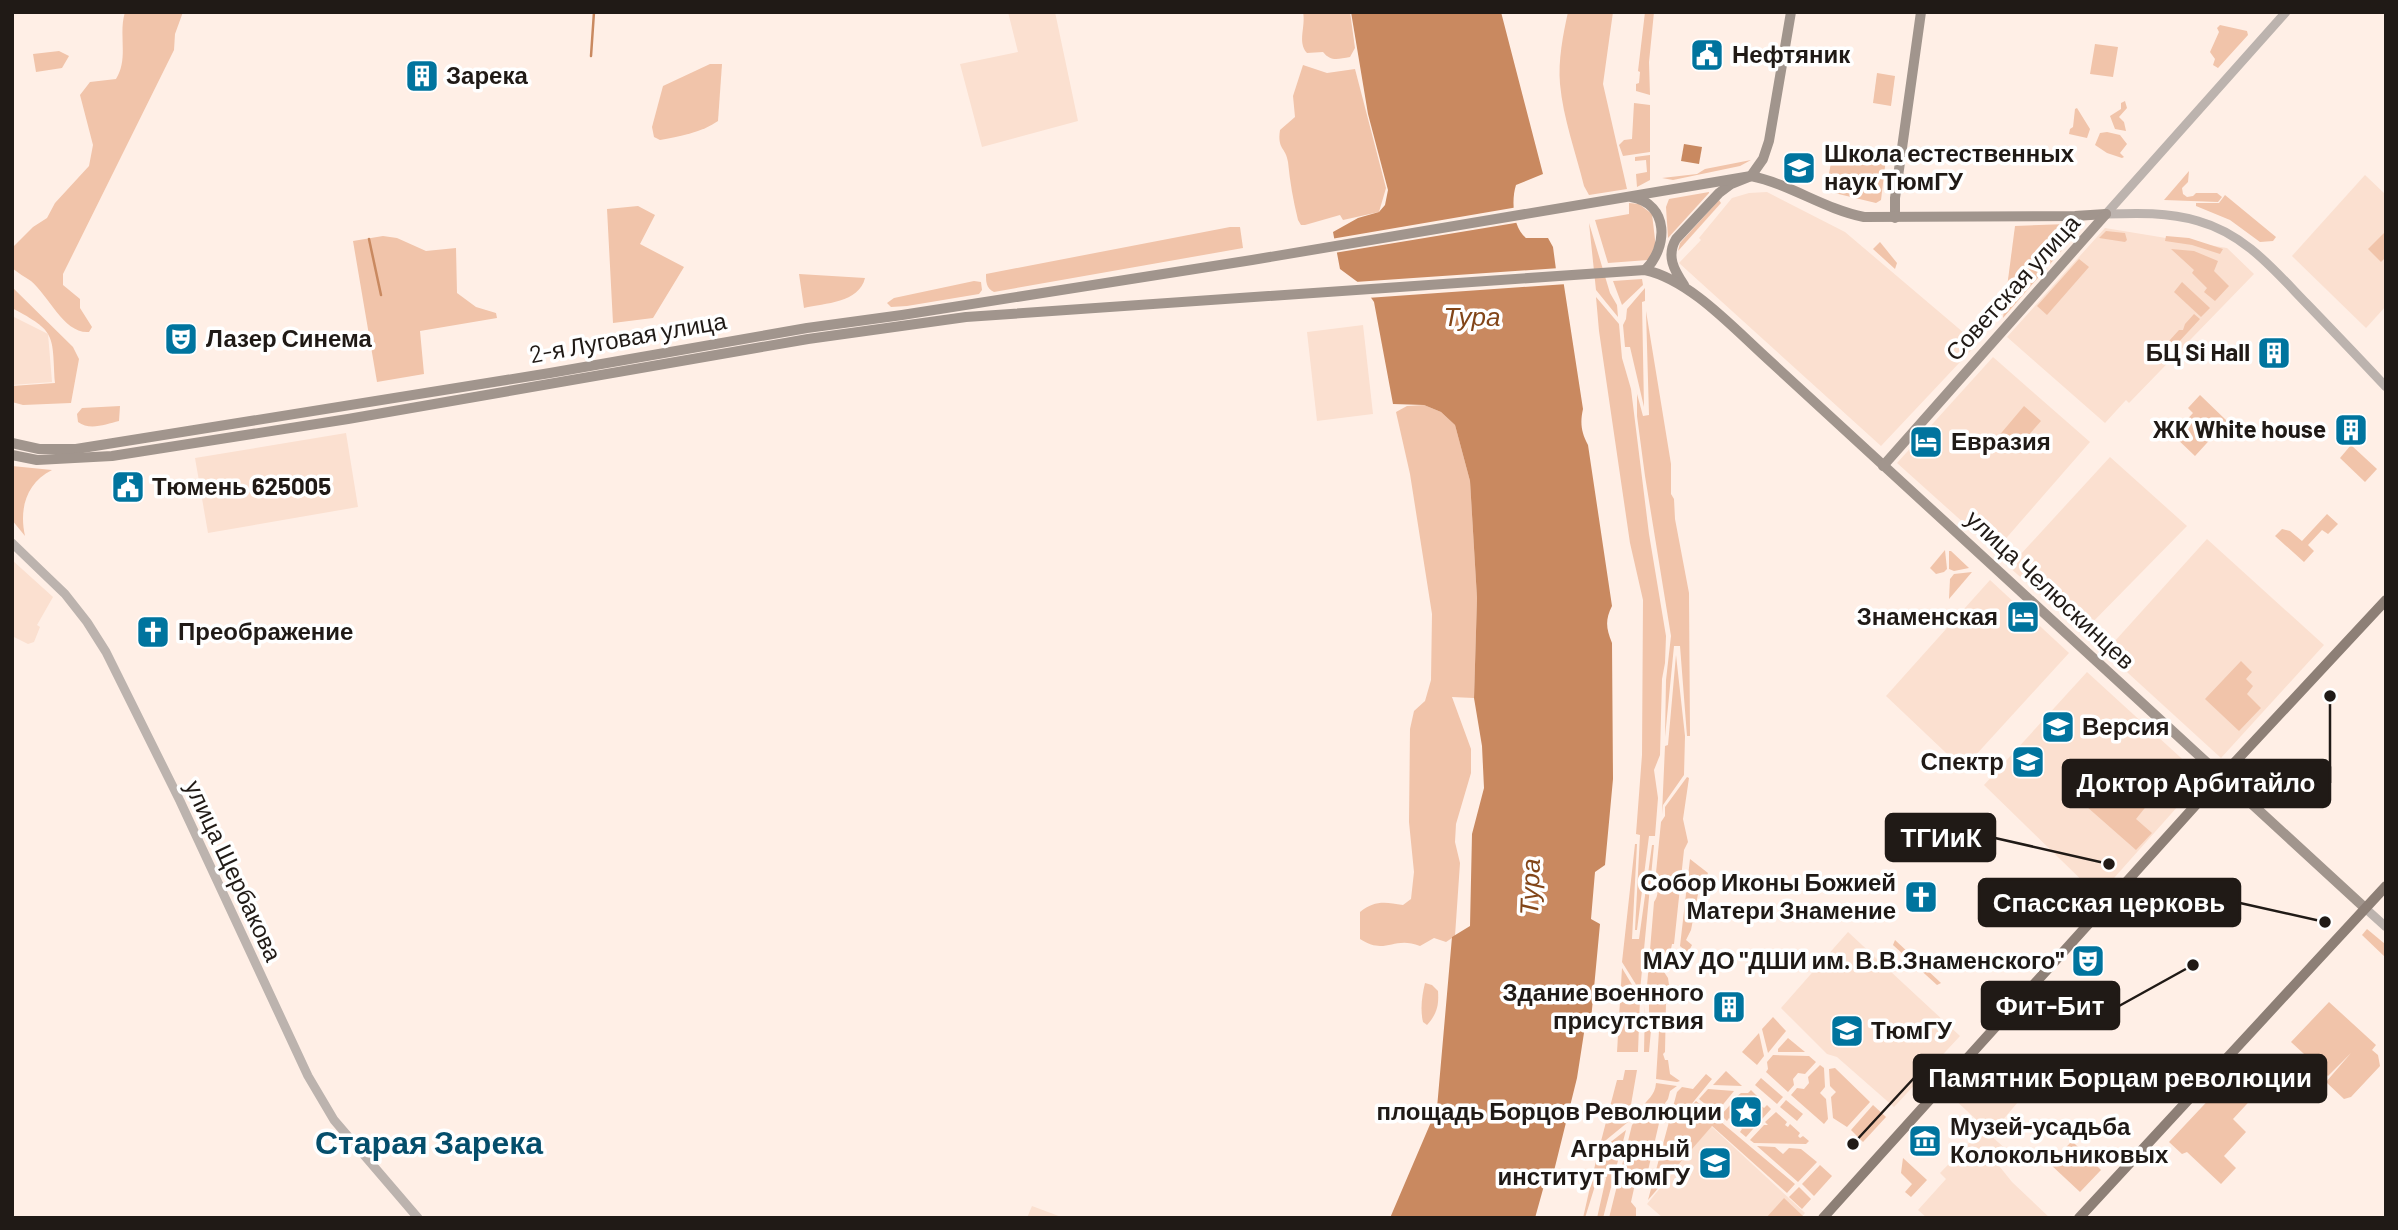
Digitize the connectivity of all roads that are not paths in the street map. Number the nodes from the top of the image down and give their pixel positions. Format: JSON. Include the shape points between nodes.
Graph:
{"nodes":[{"id":1,"x":1791,"y":12,"type":"edge"},
{"id":2,"x":1921,"y":12,"type":"edge"},
{"id":3,"x":2286,"y":12,"type":"edge"},
{"id":4,"x":1751,"y":176,"type":"junction"},
{"id":5,"x":1628,"y":197,"type":"junction"},
{"id":6,"x":2106,"y":214,"type":"junction"},
{"id":7,"x":2075,"y":216,"type":"junction"},
{"id":8,"x":1895,"y":218,"type":"junction"},
{"id":9,"x":2082,"y":242,"type":"junction"},
{"id":10,"x":1643,"y":270,"type":"junction"},
{"id":11,"x":1684,"y":286,"type":"junction"},
{"id":12,"x":878,"y":324,"type":"junction"},
{"id":13,"x":2386,"y":387,"type":"edge"},
{"id":14,"x":12,"y":443,"type":"edge"},
{"id":15,"x":12,"y":455,"type":"edge"},
{"id":16,"x":1883,"y":466,"type":"junction"},
{"id":17,"x":12,"y":541,"type":"edge"},
{"id":18,"x":2386,"y":600,"type":"edge"},
{"id":19,"x":2222,"y":776,"type":"junction"},
{"id":20,"x":2386,"y":886,"type":"edge"},
{"id":21,"x":2365,"y":908,"type":"junction"},
{"id":22,"x":2386,"y":927,"type":"edge"},
{"id":23,"x":418,"y":1218,"type":"edge"},
{"id":24,"x":1823,"y":1218,"type":"edge"},
{"id":25,"x":2079,"y":1218,"type":"edge"}],
"edges":[{"from":1,"to":4,"type":"main road","via":[[1769,141]]},
{"from":2,"to":8,"type":"main road"},
{"from":3,"to":6,"type":"street","name":"Советская улица"},
{"from":4,"to":5,"type":"main road","name":"2-я Луговая улица"},
{"from":4,"to":8,"type":"main road","via":[[1838,210]]},
{"from":4,"to":11,"type":"main road","via":[[1719,193],[1676,239],[1671,261]]},
{"from":5,"to":10,"type":"main road","via":[[1653,207],[1661,227],[1660,248]]},
{"from":5,"to":12,"type":"main road","name":"2-я Луговая улица"},
{"from":6,"to":7,"type":"main road"},
{"from":6,"to":9,"type":"main road","name":"Советская улица"},
{"from":6,"to":13,"type":"street","via":[[2172,215],[2237,237],[2267,262]]},
{"from":7,"to":8,"type":"main road"},
{"from":7,"to":9,"type":"main road"},
{"from":9,"to":16,"type":"main road","name":"Советская улица"},
{"from":10,"to":11,"type":"main road"},
{"from":10,"to":12,"type":"main road","name":"2-я Луговая улица"},
{"from":11,"to":16,"type":"main road","name":"улица Челюскинцев"},
{"from":12,"to":14,"type":"main road","name":"2-я Луговая улица","via":[[807,328],[76,449]]},
{"from":12,"to":15,"type":"main road","name":"2-я Луговая улица","via":[[112,457],[37,460]]},
{"from":16,"to":19,"type":"main road","name":"улица Челюскинцев"},
{"from":17,"to":23,"type":"street","name":"улица Щербакова","via":[[65,594],[106,652],[308,1076],[341,1129]]},
{"from":18,"to":19,"type":"main road"},
{"from":19,"to":21,"type":"main road","name":"улица Челюскинцев"},
{"from":19,"to":24,"type":"main road"},
{"from":20,"to":21,"type":"main road"},
{"from":21,"to":22,"type":"street","name":"улица Челюскинцев"},
{"from":21,"to":25,"type":"main road"}]}
